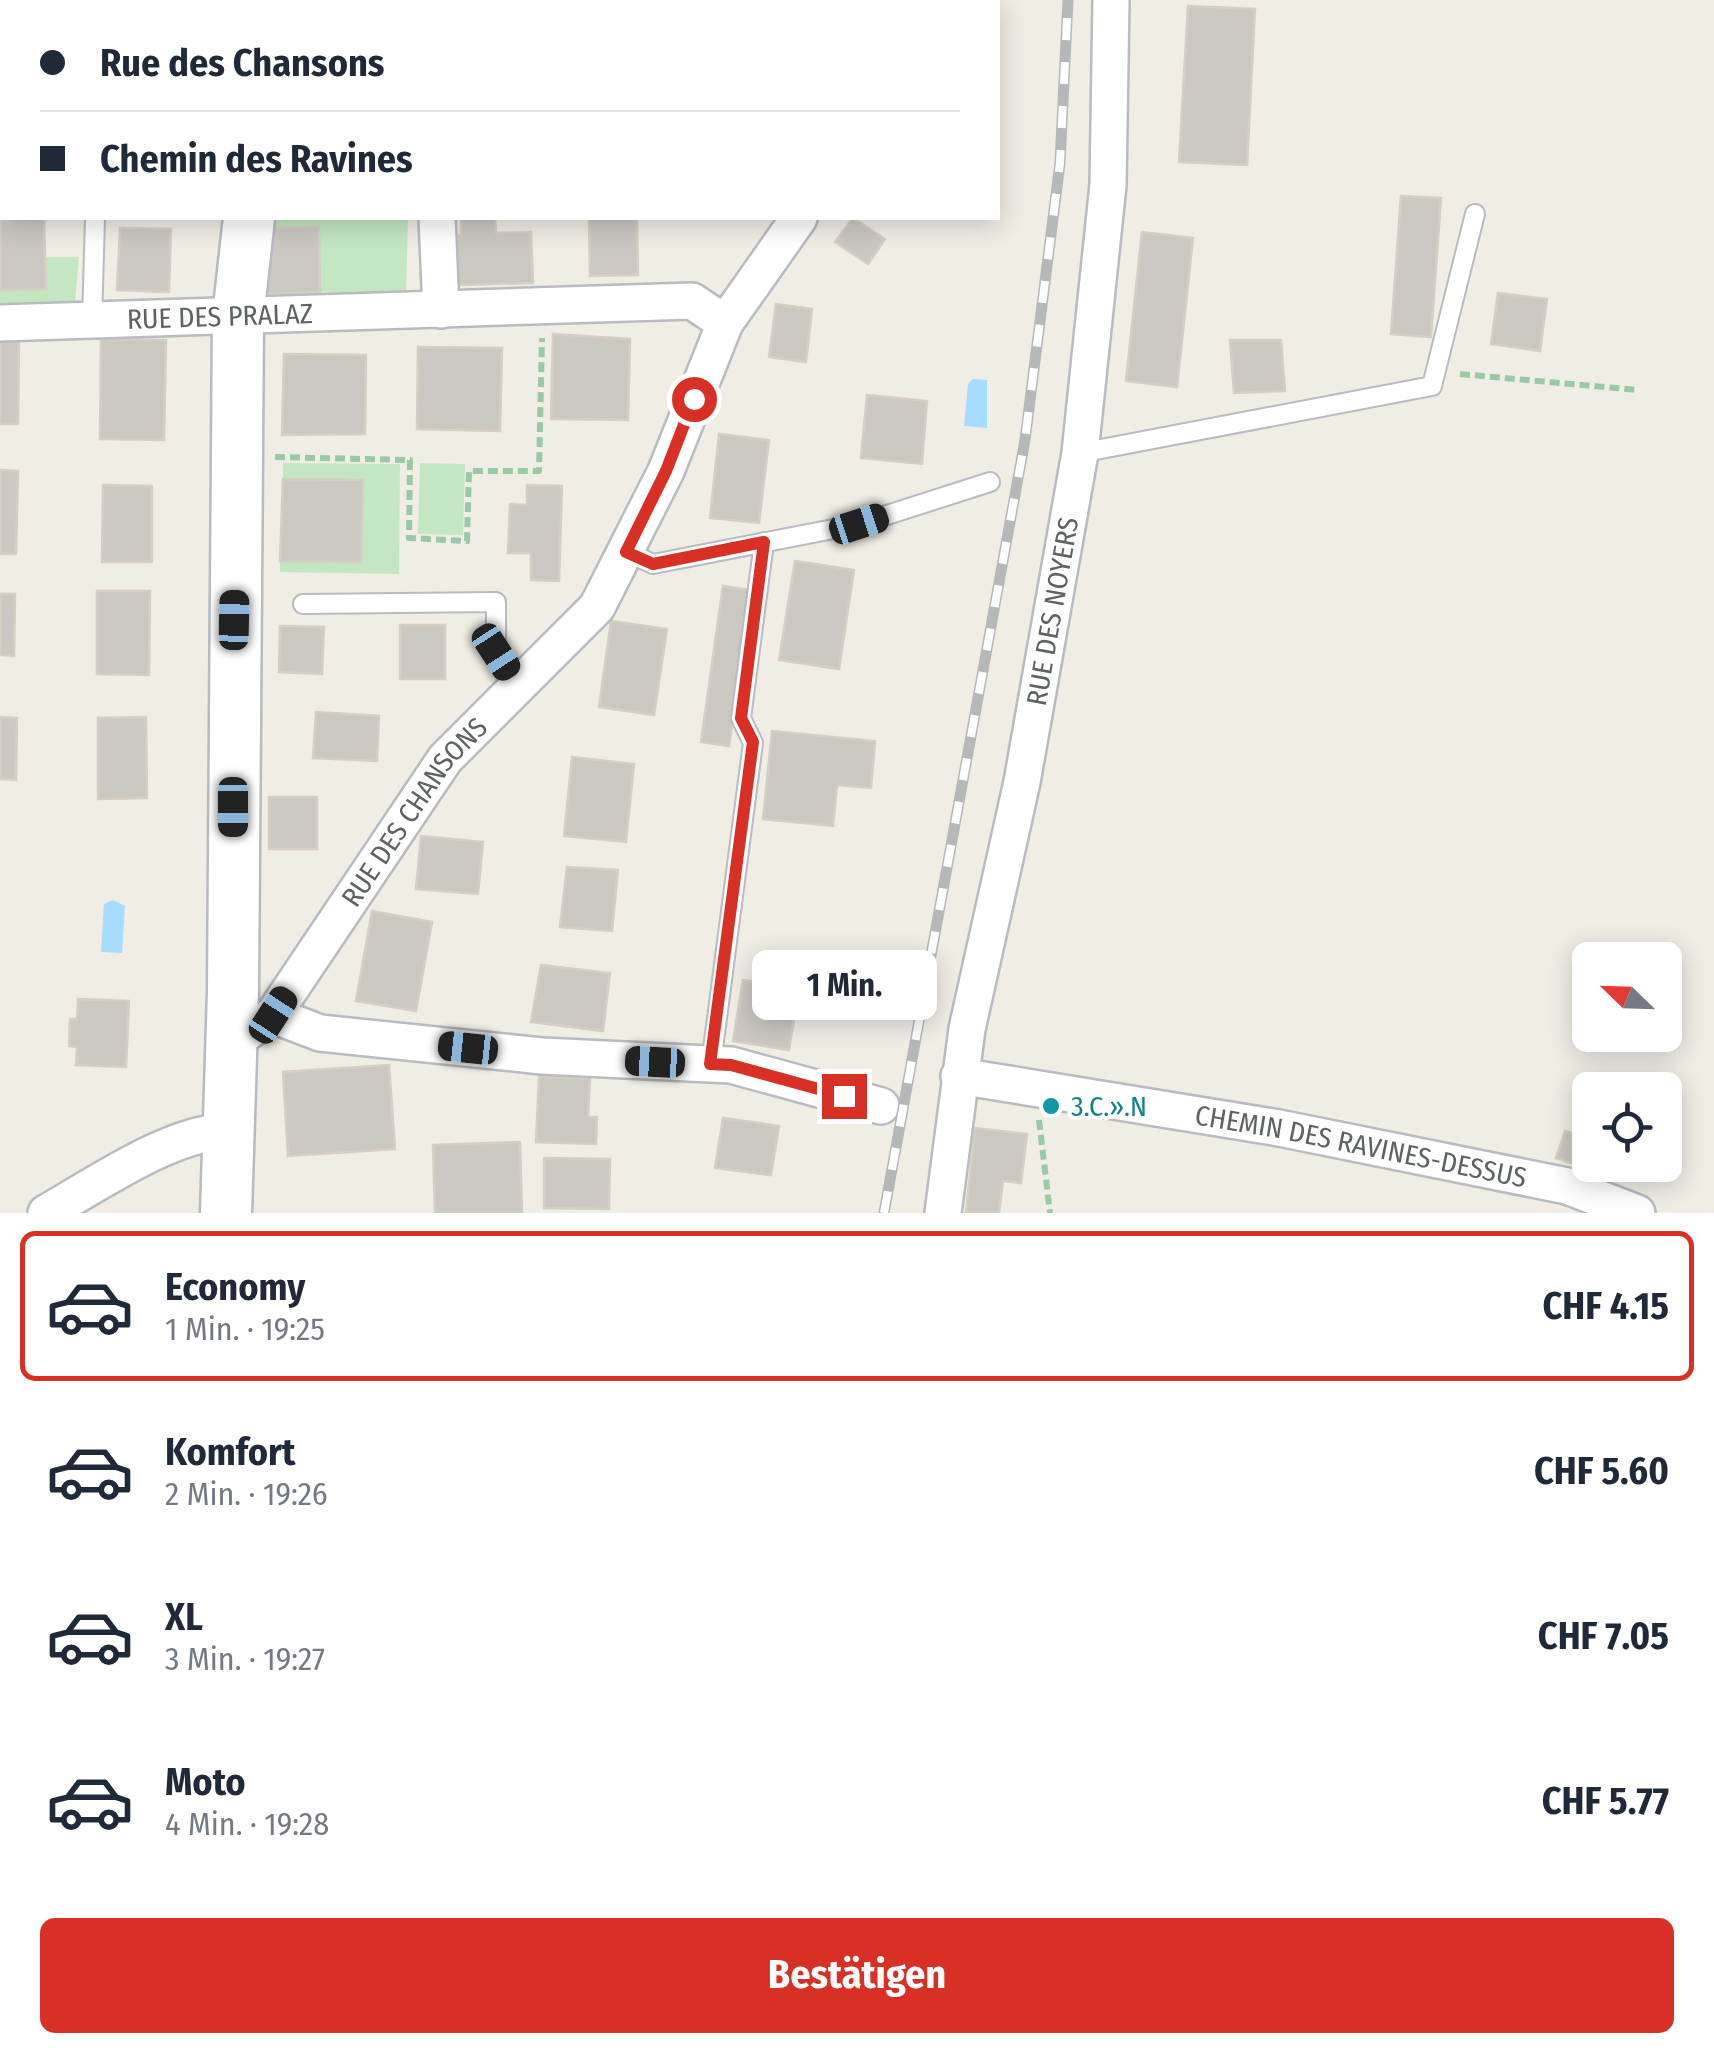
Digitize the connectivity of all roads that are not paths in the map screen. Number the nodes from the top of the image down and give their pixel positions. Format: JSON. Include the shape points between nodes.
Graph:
{"nodes":[{"id":1,"x":1111,"y":0,"type":"edge"},
{"id":2,"x":1475,"y":214,"type":"dead end"},
{"id":3,"x":95,"y":220,"type":"edge"},
{"id":4,"x":248,"y":220,"type":"edge"},
{"id":5,"x":437,"y":220,"type":"edge"},
{"id":6,"x":798,"y":220,"type":"edge"},
{"id":7,"x":442,"y":310,"type":"junction"},
{"id":8,"x":238,"y":317,"type":"junction"},
{"id":9,"x":92,"y":322,"type":"junction"},
{"id":10,"x":725,"y":322,"type":"junction"},
{"id":11,"x":0,"y":323,"type":"edge"},
{"id":12,"x":1080,"y":453,"type":"junction"},
{"id":13,"x":990,"y":482,"type":"dead end"},
{"id":14,"x":764,"y":542,"type":"junction"},
{"id":15,"x":626,"y":552,"type":"junction"},
{"id":16,"x":303,"y":604,"type":"dead end"},
{"id":17,"x":518,"y":686,"type":"junction"},
{"id":18,"x":273,"y":1015,"type":"junction"},
{"id":19,"x":231,"y":1044,"type":"junction"},
{"id":20,"x":710,"y":1064,"type":"junction"},
{"id":21,"x":959,"y":1076,"type":"junction"},
{"id":22,"x":881,"y":1106,"type":"dead end"},
{"id":23,"x":227,"y":1132,"type":"junction"},
{"id":24,"x":46,"y":1213,"type":"edge"},
{"id":25,"x":226,"y":1213,"type":"edge"},
{"id":26,"x":943,"y":1213,"type":"edge"},
{"id":27,"x":1636,"y":1213,"type":"edge"}],
"edges":[{"from":1,"to":12,"type":"street","name":"RUE DES NOYERS","via":[[1108,185]]},
{"from":2,"to":12,"type":"lane","via":[[1432,386]]},
{"from":3,"to":9,"type":"lane"},
{"from":4,"to":8,"type":"street"},
{"from":5,"to":7,"type":"street"},
{"from":6,"to":10,"type":"street","name":"RUE DES CHANSONS"},
{"from":7,"to":8,"type":"street","name":"RUE DES PRALAZ"},
{"from":7,"to":10,"type":"street","name":"RUE DES PRALAZ","via":[[692,300]]},
{"from":8,"to":9,"type":"street","name":"RUE DES PRALAZ"},
{"from":8,"to":19,"type":"street"},
{"from":9,"to":11,"type":"street","name":"RUE DES PRALAZ"},
{"from":10,"to":15,"type":"street","name":"RUE DES CHANSONS"},
{"from":12,"to":21,"type":"street","name":"RUE DES NOYERS","via":[[1022,782]]},
{"from":13,"to":14,"type":"lane","via":[[859,524]]},
{"from":14,"to":15,"type":"lane","via":[[653,564]]},
{"from":14,"to":20,"type":"lane","via":[[741,718],[753,742]]},
{"from":15,"to":17,"type":"street","name":"RUE DES CHANSONS","via":[[597,607]]},
{"from":16,"to":17,"type":"lane","via":[[496,602],[496,652]]},
{"from":17,"to":18,"type":"street","name":"RUE DES CHANSONS","via":[[445,760]]},
{"from":18,"to":19,"type":"street","name":"RUE DES CHANSONS"},
{"from":18,"to":20,"type":"street","via":[[320,1033],[542,1056]]},
{"from":19,"to":23,"type":"street"},
{"from":20,"to":22,"type":"street"},
{"from":21,"to":26,"type":"street","name":"RUE DES NOYERS"},
{"from":21,"to":27,"type":"street","name":"CHEMIN DES RAVINES-DESSUS","via":[[1279,1128],[1567,1186]]},
{"from":23,"to":24,"type":"street","via":[[180,1143]]},
{"from":23,"to":25,"type":"street"}]}
